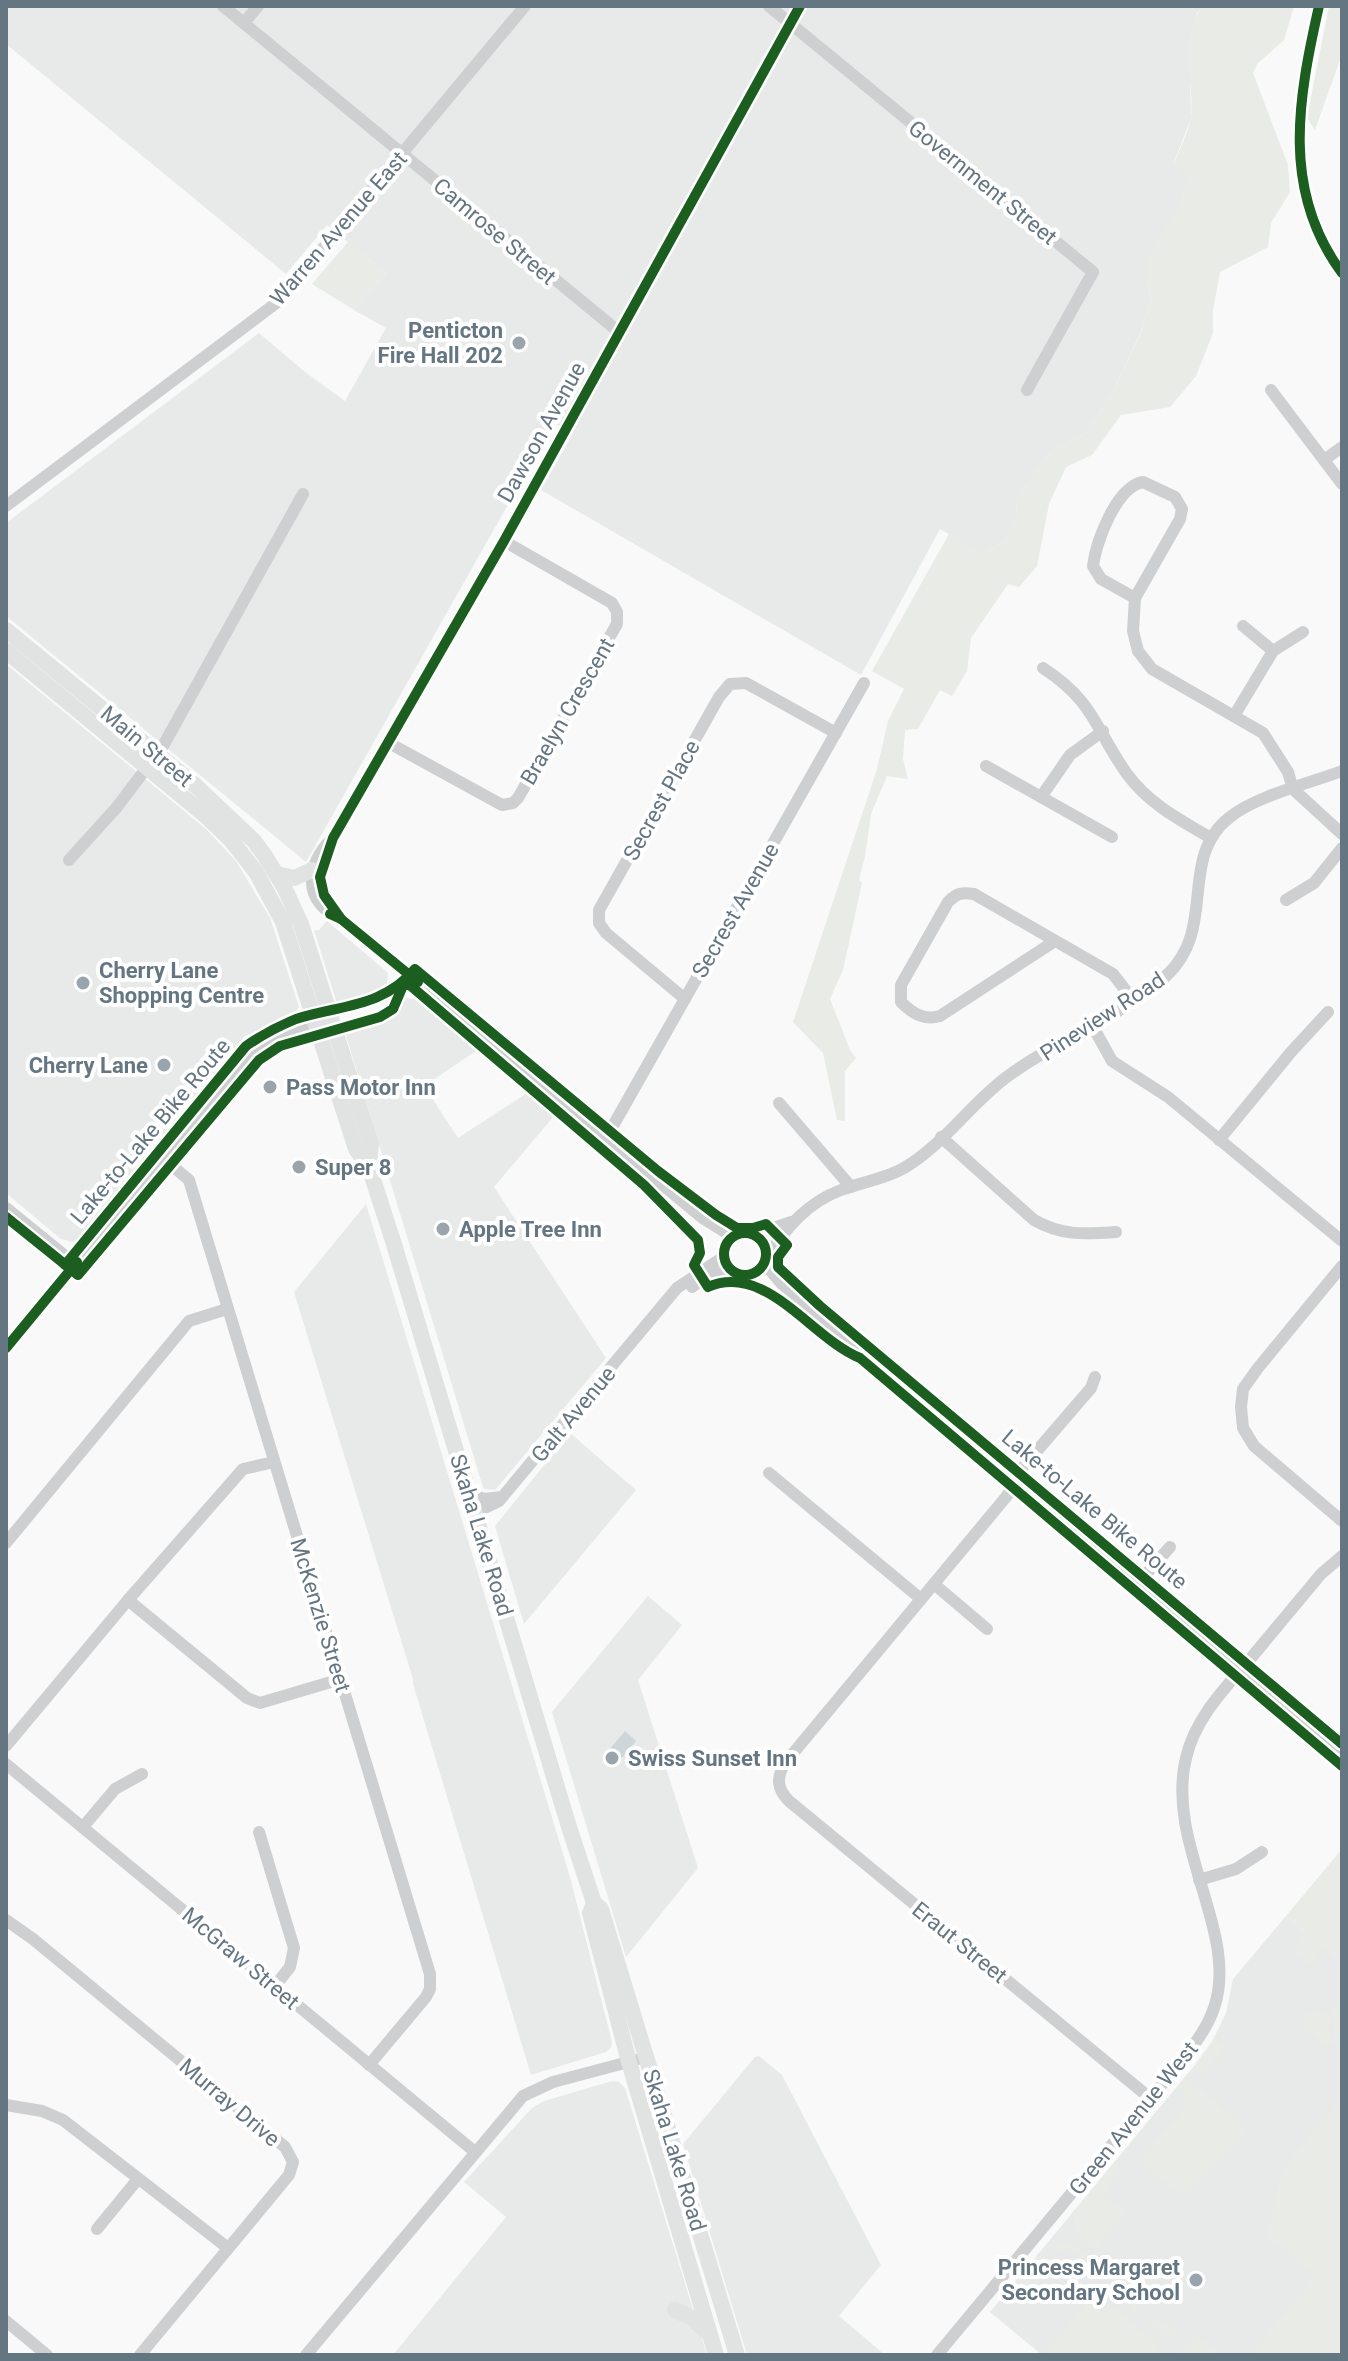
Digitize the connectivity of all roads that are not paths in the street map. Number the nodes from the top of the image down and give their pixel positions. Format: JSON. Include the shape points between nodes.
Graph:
{"nodes":[{"id":1,"x":223,"y":6,"type":"edge"},
{"id":2,"x":258,"y":6,"type":"edge"},
{"id":3,"x":525,"y":6,"type":"edge"},
{"id":4,"x":769,"y":6,"type":"edge"},
{"id":5,"x":800,"y":6,"type":"edge"},
{"id":6,"x":1319,"y":6,"type":"edge"},
{"id":7,"x":244,"y":23,"type":"junction"},
{"id":8,"x":791,"y":24,"type":"junction"},
{"id":9,"x":402,"y":154,"type":"junction"},
{"id":10,"x":1342,"y":273,"type":"edge"},
{"id":11,"x":619,"y":332,"type":"junction"},
{"id":12,"x":1027,"y":390,"type":"dead end"},
{"id":13,"x":1271,"y":390,"type":"dead end"},
{"id":14,"x":1342,"y":447,"type":"edge"},
{"id":15,"x":1324,"y":460,"type":"junction"},
{"id":16,"x":1342,"y":484,"type":"edge"},
{"id":17,"x":303,"y":494,"type":"dead end"},
{"id":18,"x":6,"y":506,"type":"edge"},
{"id":19,"x":504,"y":541,"type":"junction"},
{"id":20,"x":1135,"y":598,"type":"junction"},
{"id":21,"x":1243,"y":626,"type":"dead end"},
{"id":22,"x":6,"y":630,"type":"edge"},
{"id":23,"x":1303,"y":632,"type":"dead end"},
{"id":24,"x":6,"y":651,"type":"edge"},
{"id":25,"x":1273,"y":651,"type":"junction"},
{"id":26,"x":1043,"y":668,"type":"dead end"},
{"id":27,"x":864,"y":683,"type":"dead end"},
{"id":28,"x":1234,"y":716,"type":"junction"},
{"id":29,"x":1103,"y":731,"type":"junction"},
{"id":30,"x":836,"y":733,"type":"junction"},
{"id":31,"x":389,"y":743,"type":"junction"},
{"id":32,"x":152,"y":761,"type":"junction"},
{"id":33,"x":986,"y":766,"type":"dead end"},
{"id":34,"x":1342,"y":771,"type":"edge"},
{"id":35,"x":1293,"y":789,"type":"junction"},
{"id":36,"x":1041,"y":797,"type":"junction"},
{"id":37,"x":1342,"y":834,"type":"edge"},
{"id":38,"x":1112,"y":837,"type":"dead end"},
{"id":39,"x":1211,"y":838,"type":"junction"},
{"id":40,"x":1342,"y":848,"type":"edge"},
{"id":41,"x":69,"y":860,"type":"dead end"},
{"id":42,"x":277,"y":874,"type":"junction"},
{"id":43,"x":315,"y":875,"type":"junction"},
{"id":44,"x":271,"y":896,"type":"joint"},
{"id":45,"x":1286,"y":900,"type":"dead end"},
{"id":46,"x":1055,"y":941,"type":"junction"},
{"id":47,"x":685,"y":999,"type":"junction"},
{"id":48,"x":1133,"y":1000,"type":"junction"},
{"id":49,"x":1328,"y":1012,"type":"dead end"},
{"id":50,"x":323,"y":1022,"type":"junction"},
{"id":51,"x":1092,"y":1025,"type":"junction"},
{"id":52,"x":779,"y":1103,"type":"dead end"},
{"id":53,"x":604,"y":1136,"type":"junction"},
{"id":54,"x":941,"y":1137,"type":"junction"},
{"id":55,"x":1219,"y":1140,"type":"junction"},
{"id":56,"x":163,"y":1158,"type":"junction"},
{"id":57,"x":851,"y":1187,"type":"junction"},
{"id":58,"x":6,"y":1208,"type":"edge"},
{"id":59,"x":704,"y":1219,"type":"junction"},
{"id":60,"x":794,"y":1220,"type":"junction"},
{"id":61,"x":1116,"y":1232,"type":"dead end"},
{"id":62,"x":754,"y":1235,"type":"junction"},
{"id":63,"x":733,"y":1237,"type":"junction"},
{"id":64,"x":1342,"y":1241,"type":"edge"},
{"id":65,"x":725,"y":1254,"type":"junction"},
{"id":66,"x":765,"y":1260,"type":"junction"},
{"id":67,"x":75,"y":1264,"type":"junction"},
{"id":68,"x":1342,"y":1266,"type":"edge"},
{"id":69,"x":732,"y":1270,"type":"junction"},
{"id":70,"x":753,"y":1274,"type":"junction"},
{"id":71,"x":782,"y":1284,"type":"junction"},
{"id":72,"x":663,"y":1307,"type":"junction"},
{"id":73,"x":227,"y":1309,"type":"junction"},
{"id":74,"x":6,"y":1348,"type":"edge"},
{"id":75,"x":1095,"y":1377,"type":"dead end"},
{"id":76,"x":274,"y":1462,"type":"junction"},
{"id":77,"x":769,"y":1473,"type":"dead end"},
{"id":78,"x":1017,"y":1481,"type":"junction"},
{"id":79,"x":470,"y":1494,"type":"junction"},
{"id":80,"x":502,"y":1497,"type":"junction"},
{"id":81,"x":476,"y":1512,"type":"junction"},
{"id":82,"x":1342,"y":1521,"type":"edge"},
{"id":83,"x":6,"y":1543,"type":"edge"},
{"id":84,"x":1170,"y":1547,"type":"dead end"},
{"id":85,"x":1342,"y":1556,"type":"edge"},
{"id":86,"x":1139,"y":1582,"type":"junction"},
{"id":87,"x":934,"y":1584,"type":"junction"},
{"id":88,"x":921,"y":1599,"type":"junction"},
{"id":89,"x":128,"y":1600,"type":"junction"},
{"id":90,"x":987,"y":1629,"type":"dead end"},
{"id":91,"x":1241,"y":1669,"type":"junction"},
{"id":92,"x":341,"y":1679,"type":"junction"},
{"id":93,"x":6,"y":1746,"type":"edge"},
{"id":94,"x":1342,"y":1753,"type":"edge"},
{"id":95,"x":6,"y":1764,"type":"edge"},
{"id":96,"x":142,"y":1774,"type":"dead end"},
{"id":97,"x":83,"y":1827,"type":"junction"},
{"id":98,"x":259,"y":1832,"type":"dead end"},
{"id":99,"x":1262,"y":1852,"type":"dead end"},
{"id":100,"x":1199,"y":1880,"type":"junction"},
{"id":101,"x":594,"y":1903,"type":"junction"},
{"id":102,"x":6,"y":1920,"type":"edge"},
{"id":103,"x":275,"y":1986,"type":"junction"},
{"id":104,"x":646,"y":2057,"type":"junction"},
{"id":105,"x":629,"y":2062,"type":"junction"},
{"id":106,"x":369,"y":2065,"type":"junction"},
{"id":107,"x":1150,"y":2098,"type":"junction"},
{"id":108,"x":6,"y":2105,"type":"edge"},
{"id":109,"x":475,"y":2152,"type":"junction"},
{"id":110,"x":138,"y":2179,"type":"junction"},
{"id":111,"x":686,"y":2187,"type":"junction"},
{"id":112,"x":97,"y":2229,"type":"dead end"},
{"id":113,"x":228,"y":2248,"type":"junction"},
{"id":114,"x":700,"y":2303,"type":"junction"},
{"id":115,"x":675,"y":2310,"type":"dead end"},
{"id":116,"x":6,"y":2321,"type":"edge"},
{"id":117,"x":709,"y":2335,"type":"junction"},
{"id":118,"x":45,"y":2355,"type":"edge"},
{"id":119,"x":140,"y":2355,"type":"edge"},
{"id":120,"x":306,"y":2355,"type":"edge"},
{"id":121,"x":716,"y":2355,"type":"edge"},
{"id":122,"x":727,"y":2355,"type":"edge"},
{"id":123,"x":737,"y":2355,"type":"edge"},
{"id":124,"x":937,"y":2355,"type":"edge"}],
"edges":[{"from":1,"to":7,"type":"street","name":"Camrose Street"},
{"from":2,"to":7,"type":"street"},
{"from":3,"to":9,"type":"street","name":"Warren Avenue East"},
{"from":4,"to":8,"type":"street","name":"Government Street"},
{"from":5,"to":8,"type":"street","name":"Dawson Avenue"},
{"from":6,"to":10,"type":"street","via":[[1300,98],[1300,154],[1319,238]]},
{"from":7,"to":9,"type":"street","name":"Camrose Street"},
{"from":8,"to":11,"type":"street","name":"Dawson Avenue"},
{"from":8,"to":12,"type":"street","name":"Government Street","via":[[1093,272]]},
{"from":9,"to":11,"type":"street","name":"Camrose Street"},
{"from":9,"to":18,"type":"street","name":"Warren Avenue East","via":[[279,301]]},
{"from":11,"to":19,"type":"street","name":"Dawson Avenue"},
{"from":13,"to":15,"type":"street"},
{"from":14,"to":15,"type":"street"},
{"from":15,"to":16,"type":"street"},
{"from":17,"to":32,"type":"street"},
{"from":19,"to":31,"type":"street","name":"Dawson Avenue"},
{"from":19,"to":31,"type":"street","name":"Braelyn Crescent","via":[[612,603],[617,612],[617,624],[548,747],[518,798],[502,805]]},
{"from":20,"to":20,"type":"street","via":[[1182,509],[1175,497],[1143,482],[1129,487],[1107,519],[1093,566],[1101,579]]},
{"from":20,"to":28,"type":"street","via":[[1133,631],[1138,651],[1152,669]]},
{"from":21,"to":25,"type":"street"},
{"from":22,"to":32,"type":"main road","name":"Main Street"},
{"from":23,"to":25,"type":"street"},
{"from":24,"to":32,"type":"main road","name":"Main Street"},
{"from":25,"to":28,"type":"street"},
{"from":26,"to":29,"type":"street","via":[[1084,701]]},
{"from":27,"to":30,"type":"street","name":"Secrest Avenue"},
{"from":28,"to":35,"type":"street","via":[[1263,733]]},
{"from":29,"to":36,"type":"street","via":[[1070,755]]},
{"from":29,"to":39,"type":"street","via":[[1143,792]]},
{"from":30,"to":47,"type":"street","name":"Secrest Avenue"},
{"from":30,"to":47,"type":"street","name":"Secrest Place","via":[[746,683],[730,684],[705,721],[599,910],[606,933]]},
{"from":31,"to":43,"type":"street","name":"Dawson Avenue","via":[[321,850]]},
{"from":32,"to":41,"type":"street"},
{"from":32,"to":42,"type":"main road","name":"Main Street","via":[[196,786],[254,841]]},
{"from":32,"to":44,"type":"main road","name":"Main Street","via":[[231,840]]},
{"from":33,"to":36,"type":"street"},
{"from":34,"to":35,"type":"street","name":"Pineview Road"},
{"from":35,"to":37,"type":"street"},
{"from":35,"to":39,"type":"street","name":"Pineview Road","via":[[1239,810]]},
{"from":36,"to":38,"type":"street"},
{"from":39,"to":48,"type":"street","name":"Pineview Road","via":[[1200,865],[1197,915],[1187,946],[1171,972]]},
{"from":40,"to":45,"type":"street","via":[[1314,883]]},
{"from":42,"to":43,"type":"main road"},
{"from":42,"to":50,"type":"main road","name":"Skaha Lake Road","via":[[301,924]]},
{"from":43,"to":53,"type":"street","via":[[313,888],[328,913]]},
{"from":44,"to":50,"type":"main road","name":"Skaha Lake Road"},
{"from":46,"to":46,"type":"street","via":[[974,894],[956,894],[901,985],[901,1002],[922,1017],[940,1016]]},
{"from":46,"to":48,"type":"street","via":[[1113,974]]},
{"from":47,"to":53,"type":"street","name":"Secrest Avenue"},
{"from":48,"to":51,"type":"street","name":"Pineview Road"},
{"from":49,"to":55,"type":"street"},
{"from":50,"to":56,"type":"street","via":[[255,1048]]},
{"from":50,"to":79,"type":"main road","name":"Skaha Lake Road","via":[[356,1149],[369,1167]]},
{"from":51,"to":54,"type":"street","name":"Pineview Road","via":[[1003,1080]]},
{"from":51,"to":55,"type":"street","via":[[1112,1061],[1168,1097]]},
{"from":52,"to":57,"type":"street"},
{"from":53,"to":59,"type":"street"},
{"from":54,"to":57,"type":"street","name":"Pineview Road","via":[[902,1169]]},
{"from":54,"to":61,"type":"street","via":[[1052,1230]]},
{"from":55,"to":64,"type":"street"},
{"from":56,"to":67,"type":"street"},
{"from":56,"to":73,"type":"street","name":"McKenzie Street","via":[[189,1180]]},
{"from":57,"to":60,"type":"street","name":"Pineview Road","via":[[824,1197]]},
{"from":58,"to":67,"type":"street"},
{"from":59,"to":63,"type":"street"},
{"from":59,"to":65,"type":"street"},
{"from":60,"to":62,"type":"street","name":"Pineview Road"},
{"from":60,"to":66,"type":"street","name":"Pineview Road"},
{"from":62,"to":63,"type":"street"},
{"from":62,"to":66,"type":"street","via":[[765,1247]]},
{"from":63,"to":65,"type":"street"},
{"from":65,"to":69,"type":"street"},
{"from":65,"to":72,"type":"street","name":"Galt Avenue","via":[[677,1288]]},
{"from":66,"to":70,"type":"street"},
{"from":66,"to":71,"type":"street"},
{"from":67,"to":74,"type":"street"},
{"from":68,"to":82,"type":"street","via":[[1258,1368],[1243,1389],[1241,1407],[1243,1428],[1254,1446]]},
{"from":69,"to":70,"type":"street"},
{"from":69,"to":72,"type":"street","name":"Galt Avenue","via":[[704,1278]]},
{"from":70,"to":71,"type":"street"},
{"from":71,"to":78,"type":"street"},
{"from":72,"to":80,"type":"street","name":"Galt Avenue"},
{"from":73,"to":76,"type":"street","name":"McKenzie Street"},
{"from":73,"to":83,"type":"street","via":[[189,1321]]},
{"from":75,"to":78,"type":"street"},
{"from":76,"to":89,"type":"street","via":[[243,1469]]},
{"from":76,"to":92,"type":"street","name":"McKenzie Street"},
{"from":77,"to":88,"type":"street"},
{"from":78,"to":86,"type":"street"},
{"from":78,"to":87,"type":"street"},
{"from":79,"to":80,"type":"street"},
{"from":79,"to":81,"type":"main road","name":"Skaha Lake Road"},
{"from":80,"to":81,"type":"street","name":"Galt Avenue"},
{"from":81,"to":101,"type":"main road","name":"Skaha Lake Road"},
{"from":84,"to":86,"type":"street"},
{"from":85,"to":91,"type":"street","name":"Green Avenue West"},
{"from":86,"to":91,"type":"street"},
{"from":87,"to":88,"type":"street"},
{"from":87,"to":90,"type":"street"},
{"from":88,"to":107,"type":"street","name":"Eraut Street","via":[[785,1763],[780,1790]]},
{"from":89,"to":92,"type":"street","via":[[247,1698],[260,1703]]},
{"from":89,"to":93,"type":"street"},
{"from":91,"to":94,"type":"street"},
{"from":91,"to":100,"type":"street","name":"Green Avenue West","via":[[1203,1717],[1186,1759],[1182,1806]]},
{"from":92,"to":106,"type":"street","name":"McKenzie Street","via":[[431,1981],[426,1997]]},
{"from":95,"to":97,"type":"street","name":"McGraw Street"},
{"from":96,"to":97,"type":"street","via":[[115,1789]]},
{"from":97,"to":103,"type":"street","name":"McGraw Street"},
{"from":98,"to":103,"type":"street","via":[[294,1948],[290,1967]]},
{"from":99,"to":100,"type":"street","via":[[1236,1869]]},
{"from":100,"to":107,"type":"street","name":"Green Avenue West","via":[[1219,1957],[1217,1997],[1196,2043]]},
{"from":101,"to":104,"type":"main road","name":"Skaha Lake Road","via":[[601,1909]]},
{"from":101,"to":105,"type":"main road","name":"Skaha Lake Road","via":[[590,1913]]},
{"from":102,"to":113,"type":"street","name":"Murray Drive","via":[[287,2149],[293,2162],[289,2175]]},
{"from":103,"to":106,"type":"street","name":"McGraw Street"},
{"from":104,"to":105,"type":"street"},
{"from":104,"to":111,"type":"main road","name":"Skaha Lake Road"},
{"from":105,"to":109,"type":"street","via":[[531,2091]]},
{"from":105,"to":114,"type":"main road","name":"Skaha Lake Road"},
{"from":106,"to":109,"type":"street","name":"McGraw Street"},
{"from":107,"to":124,"type":"street","name":"Green Avenue West"},
{"from":108,"to":110,"type":"street","via":[[63,2120]]},
{"from":109,"to":120,"type":"street"},
{"from":110,"to":112,"type":"street"},
{"from":110,"to":113,"type":"street"},
{"from":111,"to":114,"type":"main road","via":[[685,2213],[703,2277]]},
{"from":111,"to":123,"type":"main road","name":"Skaha Lake Road"},
{"from":113,"to":119,"type":"street","name":"Murray Drive"},
{"from":114,"to":117,"type":"main road","name":"Skaha Lake Road"},
{"from":114,"to":122,"type":"main road","via":[[713,2310]]},
{"from":115,"to":117,"type":"main road"},
{"from":116,"to":118,"type":"street"},
{"from":117,"to":121,"type":"main road","name":"Skaha Lake Road"}]}
